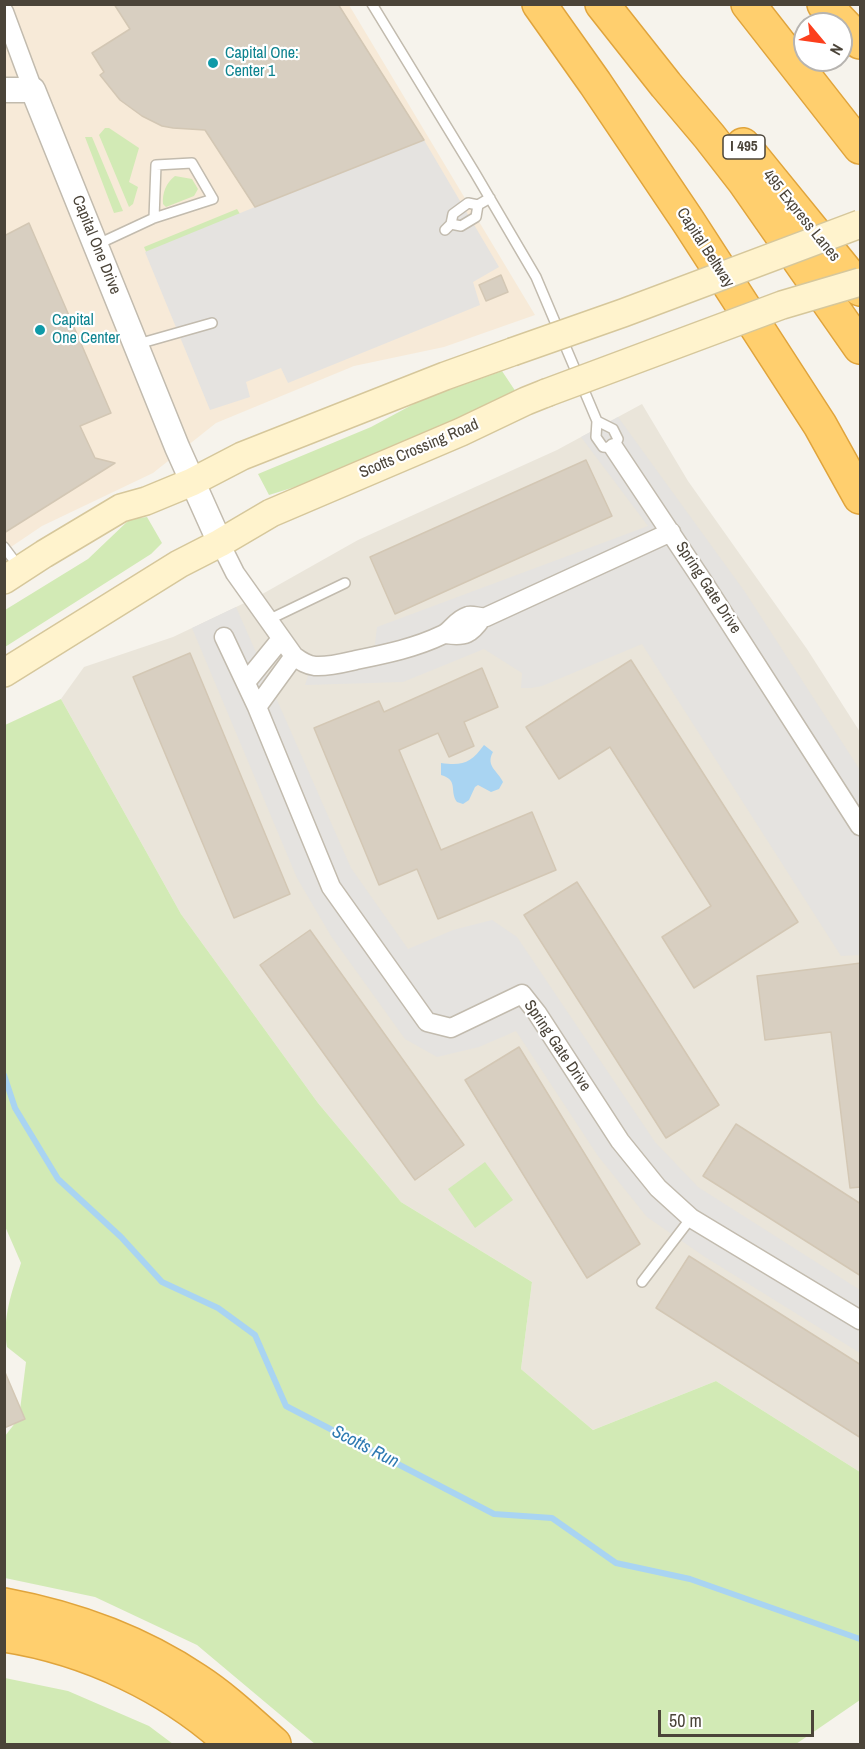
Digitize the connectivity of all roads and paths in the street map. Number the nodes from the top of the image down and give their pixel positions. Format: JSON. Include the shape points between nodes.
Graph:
{"nodes":[{"id":1,"x":372,"y":4,"type":"edge"},
{"id":2,"x":539,"y":4,"type":"edge"},
{"id":3,"x":602,"y":4,"type":"edge"},
{"id":4,"x":628,"y":4,"type":"edge"},
{"id":5,"x":748,"y":4,"type":"edge"},
{"id":6,"x":824,"y":4,"type":"edge"},
{"id":7,"x":4,"y":12,"type":"edge"},
{"id":8,"x":861,"y":42,"type":"edge"},
{"id":9,"x":4,"y":90,"type":"edge"},
{"id":10,"x":33,"y":90,"type":"junction"},
{"id":11,"x":861,"y":147,"type":"edge"},
{"id":12,"x":784,"y":196,"type":"junction"},
{"id":13,"x":490,"y":198,"type":"junction"},
{"id":14,"x":478,"y":205,"type":"junction"},
{"id":15,"x":154,"y":218,"type":"junction"},
{"id":16,"x":861,"y":224,"type":"edge"},
{"id":17,"x":96,"y":244,"type":"junction"},
{"id":18,"x":861,"y":282,"type":"edge"},
{"id":19,"x":861,"y":289,"type":"edge"},
{"id":20,"x":861,"y":320,"type":"edge"},
{"id":21,"x":212,"y":323,"type":"dead end"},
{"id":22,"x":135,"y":345,"type":"junction"},
{"id":23,"x":861,"y":347,"type":"edge"},
{"id":24,"x":597,"y":421,"type":"junction"},
{"id":25,"x":614,"y":448,"type":"junction"},
{"id":26,"x":192,"y":482,"type":"junction"},
{"id":27,"x":861,"y":497,"type":"edge"},
{"id":28,"x":671,"y":532,"type":"junction"},
{"id":29,"x":220,"y":543,"type":"junction"},
{"id":30,"x":4,"y":547,"type":"edge"},
{"id":31,"x":13,"y":575,"type":"edge"},
{"id":32,"x":345,"y":583,"type":"dead end"},
{"id":33,"x":268,"y":620,"type":"junction"},
{"id":34,"x":224,"y":637,"type":"dead end"},
{"id":35,"x":280,"y":639,"type":"junction"},
{"id":36,"x":294,"y":656,"type":"junction"},
{"id":37,"x":4,"y":673,"type":"edge"},
{"id":38,"x":246,"y":682,"type":"junction"},
{"id":39,"x":257,"y":707,"type":"junction"},
{"id":40,"x":861,"y":826,"type":"edge"},
{"id":41,"x":691,"y":1218,"type":"junction"},
{"id":42,"x":642,"y":1282,"type":"dead end"},
{"id":43,"x":861,"y":1320,"type":"edge"},
{"id":44,"x":4,"y":1605,"type":"edge"},
{"id":45,"x":4,"y":1635,"type":"edge"},
{"id":46,"x":232,"y":1744,"type":"edge"},
{"id":47,"x":274,"y":1744,"type":"edge"}],
"edges":[{"from":1,"to":13,"type":"lane"},
{"from":2,"to":27,"type":"highway","name":"Capital Beltway","via":[[688,221],[820,425]]},
{"from":3,"to":23,"type":"highway","via":[[744,181]]},
{"from":4,"to":12,"type":"highway","name":"495 Express Lanes","number":"I 495"},
{"from":5,"to":11,"type":"highway"},
{"from":6,"to":8,"type":"highway"},
{"from":7,"to":10,"type":"street","name":"Capital One Drive"},
{"from":9,"to":10,"type":"street"},
{"from":10,"to":17,"type":"street","name":"Capital One Drive"},
{"from":12,"to":19,"type":"highway","name":"495 Express Lanes","number":"I 495"},
{"from":12,"to":20,"type":"highway"},
{"from":13,"to":14,"type":"lane"},
{"from":13,"to":24,"type":"lane","via":[[536,277]]},
{"from":14,"to":14,"type":"lane","via":[[468,204],[453,213],[448,227],[461,226],[476,217]]},
{"from":15,"to":15,"type":"lane","via":[[213,199],[192,164],[156,165]]},
{"from":15,"to":17,"type":"lane"},
{"from":16,"to":26,"type":"main road","bridge":true,"via":[[623,314],[444,376],[243,456]]},
{"from":17,"to":22,"type":"street","name":"Capital One Drive"},
{"from":18,"to":29,"type":"main road","name":"Scotts Crossing Road","bridge":true,"via":[[783,305],[526,401],[271,513]]},
{"from":21,"to":22,"type":"lane"},
{"from":22,"to":26,"type":"street","name":"Capital One Drive"},
{"from":24,"to":25,"type":"lane","via":[[613,429],[618,439]]},
{"from":24,"to":25,"type":"lane","via":[[596,437],[603,447]]},
{"from":25,"to":28,"type":"street","name":"Spring Gate Drive"},
{"from":26,"to":29,"type":"street","name":"Capital One Drive"},
{"from":26,"to":31,"type":"main road","via":[[121,508]]},
{"from":28,"to":36,"type":"street","name":"Spring Gate Drive","via":[[508,608],[456,622],[446,634],[423,644],[334,665],[304,664]]},
{"from":28,"to":40,"type":"street","name":"Spring Gate Drive"},
{"from":29,"to":33,"type":"street","via":[[235,573]]},
{"from":29,"to":37,"type":"main road","name":"Scotts Crossing Road","via":[[179,564]]},
{"from":30,"to":31,"type":"lane"},
{"from":32,"to":33,"type":"lane"},
{"from":33,"to":35,"type":"street"},
{"from":34,"to":38,"type":"street","name":"Spring Gate Drive"},
{"from":35,"to":36,"type":"street"},
{"from":35,"to":38,"type":"street"},
{"from":36,"to":39,"type":"street"},
{"from":38,"to":39,"type":"street","name":"Spring Gate Drive"},
{"from":39,"to":41,"type":"street","name":"Spring Gate Drive","via":[[332,887],[427,1022],[451,1028],[522,994],[620,1141],[658,1188]]},
{"from":41,"to":42,"type":"lane"},
{"from":41,"to":43,"type":"street","name":"Spring Gate Drive"},
{"from":44,"to":47,"type":"highway","via":[[87,1625],[128,1642],[196,1680]]},
{"from":45,"to":46,"type":"highway","via":[[67,1649],[136,1678],[194,1713]]}]}
